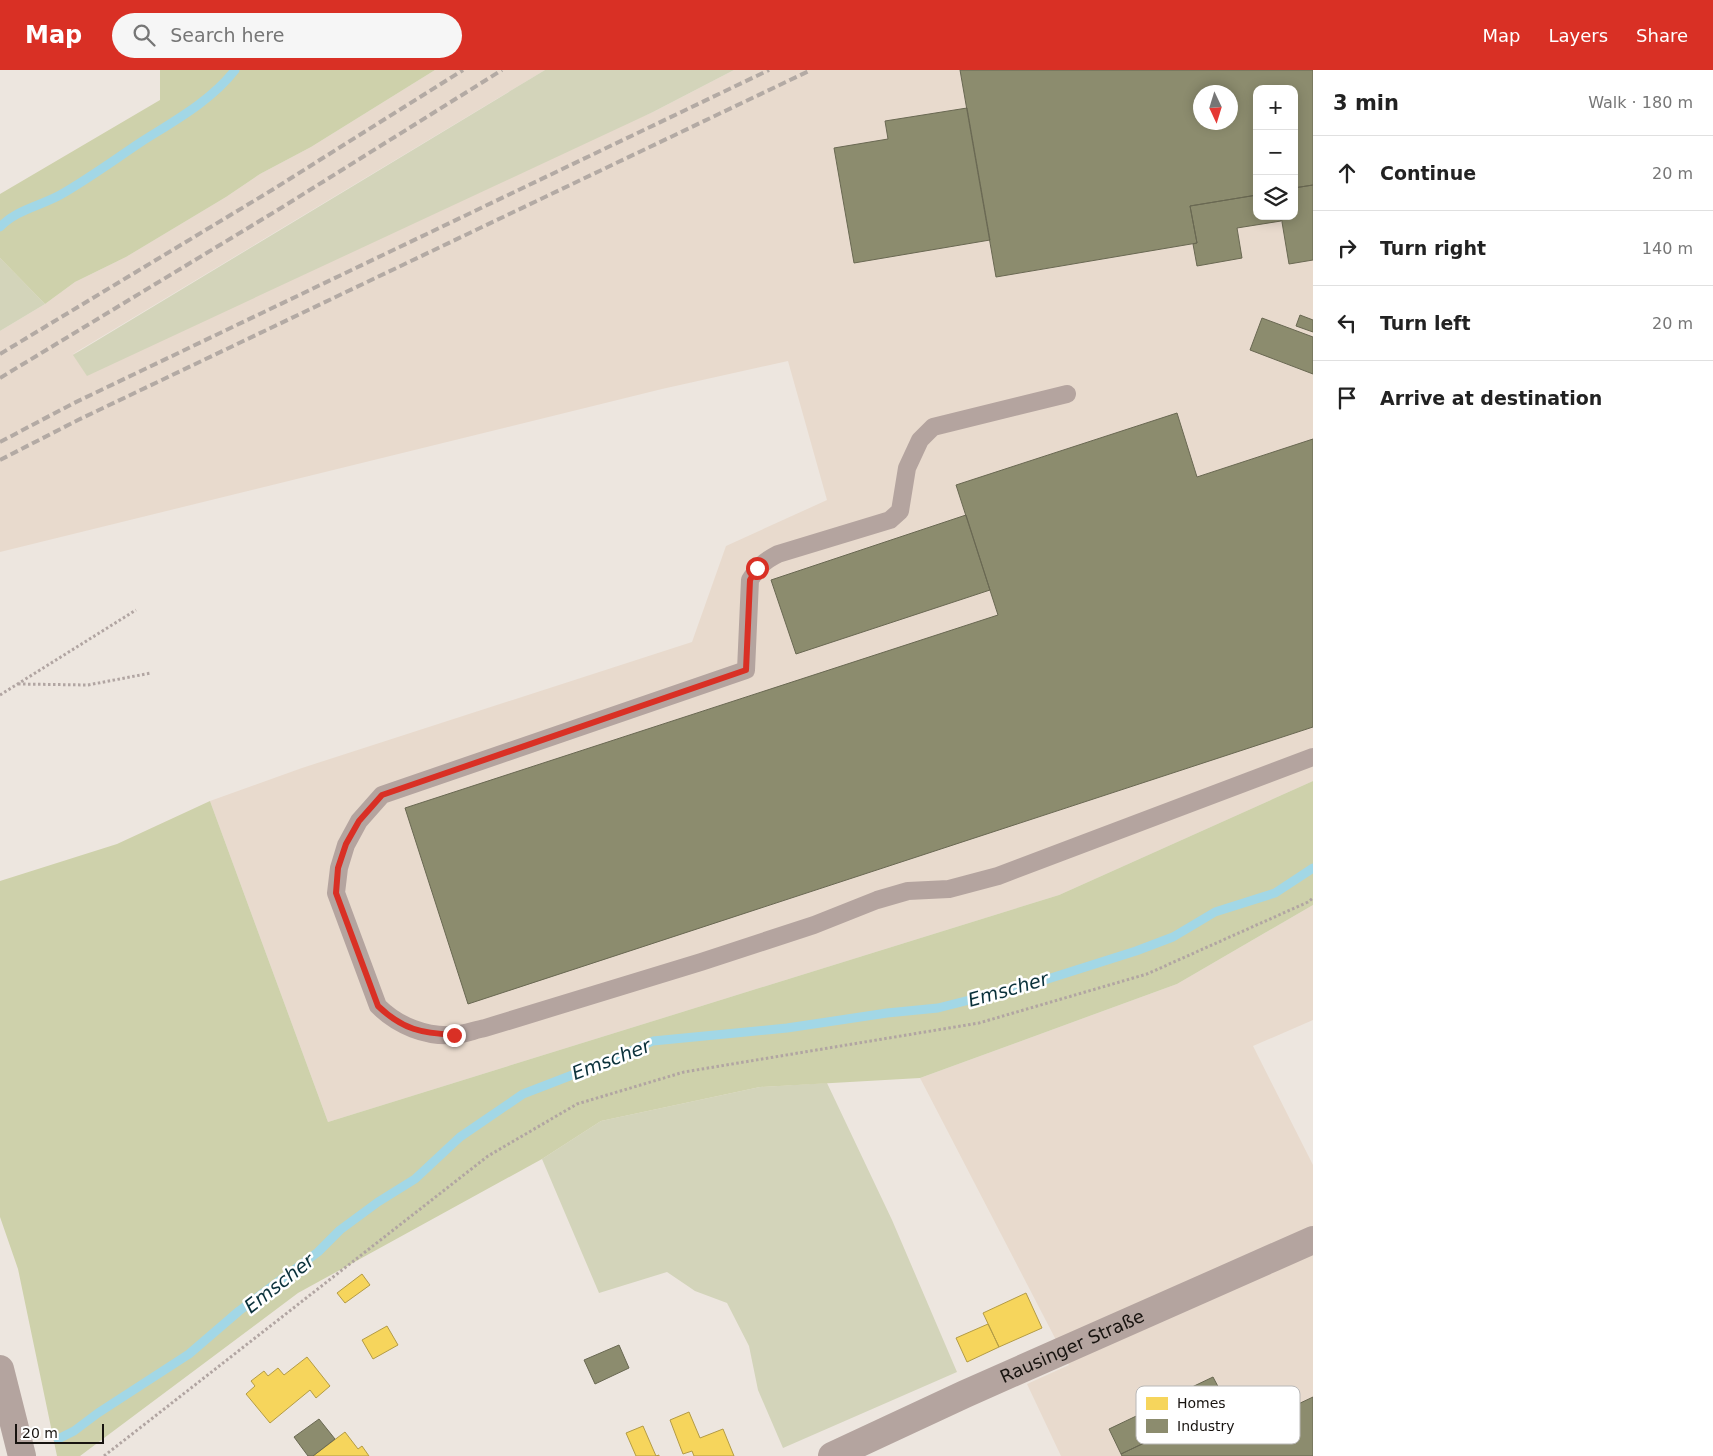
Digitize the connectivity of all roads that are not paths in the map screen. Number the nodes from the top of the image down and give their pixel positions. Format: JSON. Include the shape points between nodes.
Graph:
{"nodes":[{"id":1,"x":1067,"y":394,"type":"dead end"},
{"id":2,"x":1313,"y":758,"type":"edge"},
{"id":3,"x":1313,"y":1240,"type":"edge"},
{"id":4,"x":0,"y":1369,"type":"edge"},
{"id":5,"x":22,"y":1456,"type":"edge"},
{"id":6,"x":832,"y":1456,"type":"edge"}],
"edges":[{"from":1,"to":2,"type":"lane","via":[[933,427],[920,440],[907,468],[900,512],[890,520],[764,561],[750,580],[746,670],[382,795],[359,821],[346,844],[338,868],[336,893],[378,1006],[389,1017],[425,1033],[454,1035],[485,1028],[701,962],[814,925],[877,900],[908,891],[949,889],[998,876]]},
{"from":3,"to":6,"type":"street","name":"Rausinger Straße"},
{"from":4,"to":5,"type":"street"}]}
